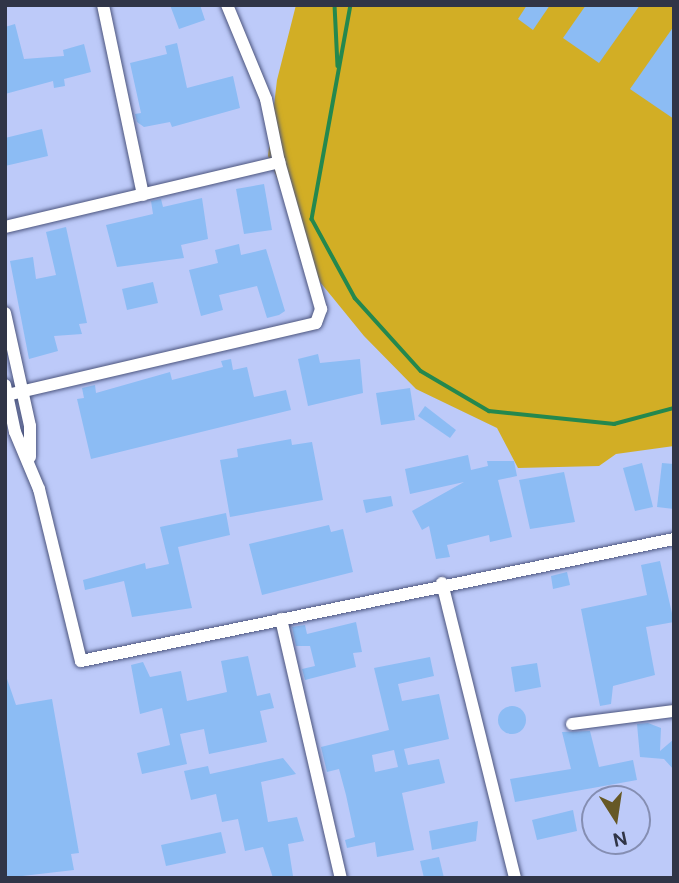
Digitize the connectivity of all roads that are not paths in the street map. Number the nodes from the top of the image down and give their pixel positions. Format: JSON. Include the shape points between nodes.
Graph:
{"nodes":[{"id":1,"x":103,"y":5,"type":"edge"},
{"id":2,"x":227,"y":5,"type":"edge"},
{"id":3,"x":279,"y":162,"type":"junction"},
{"id":4,"x":143,"y":195,"type":"junction"},
{"id":5,"x":5,"y":227,"type":"edge"},
{"id":6,"x":5,"y":313,"type":"edge"},
{"id":7,"x":6,"y":390,"type":"edge"},
{"id":8,"x":22,"y":391,"type":"junction"},
{"id":9,"x":30,"y":457,"type":"junction"},
{"id":10,"x":674,"y":539,"type":"edge"},
{"id":11,"x":442,"y":583,"type":"junction"},
{"id":12,"x":281,"y":619,"type":"junction"},
{"id":13,"x":674,"y":711,"type":"edge"},
{"id":14,"x":572,"y":724,"type":"dead end"},
{"id":15,"x":341,"y":878,"type":"edge"},
{"id":16,"x":514,"y":878,"type":"edge"}],
"edges":[{"from":1,"to":4,"type":"street"},
{"from":2,"to":3,"type":"street","via":[[266,99]]},
{"from":3,"to":4,"type":"street"},
{"from":3,"to":8,"type":"street","via":[[321,309],[316,323]]},
{"from":4,"to":5,"type":"street"},
{"from":6,"to":8,"type":"street"},
{"from":7,"to":8,"type":"street"},
{"from":7,"to":9,"type":"street","via":[[15,432]]},
{"from":8,"to":9,"type":"street"},
{"from":9,"to":12,"type":"street","via":[[81,661]]},
{"from":10,"to":11,"type":"street"},
{"from":11,"to":12,"type":"street"},
{"from":11,"to":16,"type":"street"},
{"from":12,"to":15,"type":"street"},
{"from":13,"to":14,"type":"street"}]}
